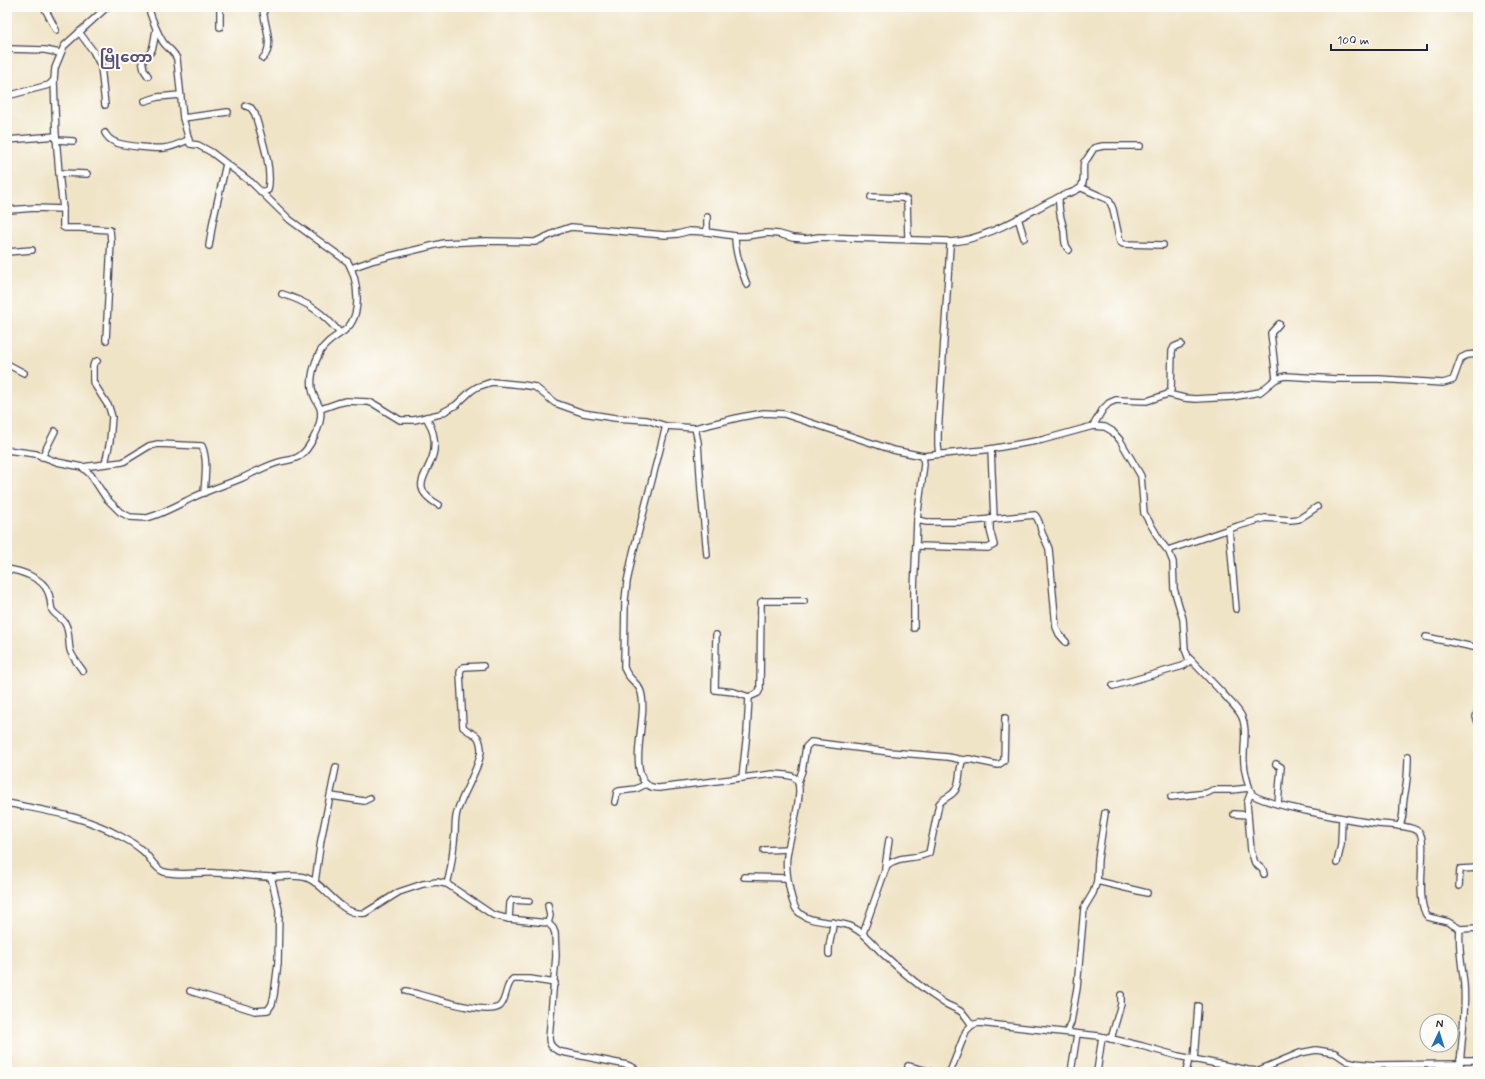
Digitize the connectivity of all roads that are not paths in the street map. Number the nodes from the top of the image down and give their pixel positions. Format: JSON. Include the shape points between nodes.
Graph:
{"nodes":[{"id":1,"x":44,"y":7,"type":"edge"},
{"id":2,"x":107,"y":7,"type":"edge"},
{"id":3,"x":148,"y":7,"type":"edge"},
{"id":4,"x":220,"y":7,"type":"edge"},
{"id":5,"x":260,"y":7,"type":"edge"},
{"id":6,"x":220,"y":27,"type":"dead end"},
{"id":7,"x":56,"y":30,"type":"dead end"},
{"id":8,"x":156,"y":30,"type":"junction"},
{"id":9,"x":78,"y":32,"type":"junction"},
{"id":10,"x":7,"y":49,"type":"edge"},
{"id":11,"x":60,"y":53,"type":"junction"},
{"id":12,"x":263,"y":58,"type":"dead end"},
{"id":13,"x":148,"y":76,"type":"dead end"},
{"id":14,"x":54,"y":80,"type":"junction"},
{"id":15,"x":180,"y":95,"type":"junction"},
{"id":16,"x":7,"y":96,"type":"edge"},
{"id":17,"x":145,"y":101,"type":"dead end"},
{"id":18,"x":105,"y":105,"type":"dead end"},
{"id":19,"x":246,"y":106,"type":"dead end"},
{"id":20,"x":228,"y":112,"type":"dead end"},
{"id":21,"x":183,"y":118,"type":"junction"},
{"id":22,"x":105,"y":133,"type":"dead end"},
{"id":23,"x":56,"y":138,"type":"junction"},
{"id":24,"x":7,"y":140,"type":"edge"},
{"id":25,"x":188,"y":140,"type":"junction"},
{"id":26,"x":73,"y":141,"type":"dead end"},
{"id":27,"x":1140,"y":146,"type":"dead end"},
{"id":28,"x":226,"y":164,"type":"junction"},
{"id":29,"x":59,"y":173,"type":"junction"},
{"id":30,"x":87,"y":174,"type":"dead end"},
{"id":31,"x":1082,"y":188,"type":"junction"},
{"id":32,"x":261,"y":192,"type":"junction"},
{"id":33,"x":871,"y":197,"type":"dead end"},
{"id":34,"x":1059,"y":197,"type":"junction"},
{"id":35,"x":63,"y":209,"type":"junction"},
{"id":36,"x":10,"y":210,"type":"dead end"},
{"id":37,"x":707,"y":217,"type":"dead end"},
{"id":38,"x":1018,"y":218,"type":"junction"},
{"id":39,"x":706,"y":232,"type":"junction"},
{"id":40,"x":735,"y":236,"type":"junction"},
{"id":41,"x":1024,"y":238,"type":"dead end"},
{"id":42,"x":908,"y":239,"type":"junction"},
{"id":43,"x":950,"y":242,"type":"junction"},
{"id":44,"x":1163,"y":245,"type":"dead end"},
{"id":45,"x":209,"y":246,"type":"dead end"},
{"id":46,"x":32,"y":250,"type":"dead end"},
{"id":47,"x":1070,"y":250,"type":"dead end"},
{"id":48,"x":7,"y":252,"type":"edge"},
{"id":49,"x":351,"y":268,"type":"junction"},
{"id":50,"x":747,"y":285,"type":"dead end"},
{"id":51,"x":282,"y":294,"type":"dead end"},
{"id":52,"x":1279,"y":324,"type":"dead end"},
{"id":53,"x":340,"y":333,"type":"junction"},
{"id":54,"x":106,"y":340,"type":"dead end"},
{"id":55,"x":1181,"y":344,"type":"dead end"},
{"id":56,"x":1478,"y":354,"type":"edge"},
{"id":57,"x":97,"y":361,"type":"dead end"},
{"id":58,"x":7,"y":364,"type":"edge"},
{"id":59,"x":24,"y":373,"type":"dead end"},
{"id":60,"x":1276,"y":379,"type":"junction"},
{"id":61,"x":1168,"y":394,"type":"junction"},
{"id":62,"x":321,"y":409,"type":"junction"},
{"id":63,"x":426,"y":417,"type":"junction"},
{"id":64,"x":666,"y":426,"type":"junction"},
{"id":65,"x":1093,"y":426,"type":"junction"},
{"id":66,"x":695,"y":428,"type":"junction"},
{"id":67,"x":54,"y":431,"type":"dead end"},
{"id":68,"x":990,"y":449,"type":"junction"},
{"id":69,"x":7,"y":450,"type":"edge"},
{"id":70,"x":939,"y":454,"type":"junction"},
{"id":71,"x":923,"y":456,"type":"junction"},
{"id":72,"x":42,"y":457,"type":"junction"},
{"id":73,"x":105,"y":464,"type":"junction"},
{"id":74,"x":82,"y":467,"type":"junction"},
{"id":75,"x":204,"y":493,"type":"junction"},
{"id":76,"x":439,"y":504,"type":"dead end"},
{"id":77,"x":1317,"y":507,"type":"dead end"},
{"id":78,"x":992,"y":519,"type":"junction"},
{"id":79,"x":917,"y":520,"type":"junction"},
{"id":80,"x":1229,"y":529,"type":"junction"},
{"id":81,"x":917,"y":546,"type":"junction"},
{"id":82,"x":1168,"y":550,"type":"junction"},
{"id":83,"x":707,"y":555,"type":"dead end"},
{"id":84,"x":7,"y":570,"type":"edge"},
{"id":85,"x":804,"y":601,"type":"dead end"},
{"id":86,"x":1236,"y":609,"type":"dead end"},
{"id":87,"x":914,"y":628,"type":"dead end"},
{"id":88,"x":716,"y":635,"type":"dead end"},
{"id":89,"x":1426,"y":637,"type":"dead end"},
{"id":90,"x":1066,"y":642,"type":"dead end"},
{"id":91,"x":1478,"y":648,"type":"edge"},
{"id":92,"x":1191,"y":660,"type":"junction"},
{"id":93,"x":483,"y":666,"type":"dead end"},
{"id":94,"x":83,"y":671,"type":"dead end"},
{"id":95,"x":1113,"y":686,"type":"dead end"},
{"id":96,"x":749,"y":697,"type":"junction"},
{"id":97,"x":1478,"y":710,"type":"edge"},
{"id":98,"x":1005,"y":718,"type":"dead end"},
{"id":99,"x":1478,"y":722,"type":"edge"},
{"id":100,"x":1408,"y":756,"type":"dead end"},
{"id":101,"x":963,"y":760,"type":"junction"},
{"id":102,"x":1276,"y":764,"type":"dead end"},
{"id":103,"x":336,"y":767,"type":"dead end"},
{"id":104,"x":742,"y":778,"type":"junction"},
{"id":105,"x":798,"y":782,"type":"junction"},
{"id":106,"x":646,"y":784,"type":"junction"},
{"id":107,"x":1250,"y":790,"type":"junction"},
{"id":108,"x":331,"y":796,"type":"junction"},
{"id":109,"x":1171,"y":797,"type":"dead end"},
{"id":110,"x":370,"y":798,"type":"dead end"},
{"id":111,"x":615,"y":802,"type":"dead end"},
{"id":112,"x":7,"y":803,"type":"edge"},
{"id":113,"x":1278,"y":804,"type":"junction"},
{"id":114,"x":1105,"y":813,"type":"dead end"},
{"id":115,"x":1234,"y":814,"type":"dead end"},
{"id":116,"x":1248,"y":814,"type":"junction"},
{"id":117,"x":1342,"y":818,"type":"junction"},
{"id":118,"x":1399,"y":826,"type":"junction"},
{"id":119,"x":888,"y":840,"type":"dead end"},
{"id":120,"x":788,"y":849,"type":"junction"},
{"id":121,"x":764,"y":850,"type":"dead end"},
{"id":122,"x":1337,"y":863,"type":"dead end"},
{"id":123,"x":1478,"y":868,"type":"edge"},
{"id":124,"x":884,"y":870,"type":"junction"},
{"id":125,"x":1264,"y":874,"type":"dead end"},
{"id":126,"x":271,"y":877,"type":"junction"},
{"id":127,"x":744,"y":877,"type":"dead end"},
{"id":128,"x":787,"y":878,"type":"junction"},
{"id":129,"x":1097,"y":881,"type":"junction"},
{"id":130,"x":315,"y":882,"type":"junction"},
{"id":131,"x":447,"y":884,"type":"junction"},
{"id":132,"x":1459,"y":886,"type":"dead end"},
{"id":133,"x":1147,"y":893,"type":"dead end"},
{"id":134,"x":529,"y":902,"type":"dead end"},
{"id":135,"x":548,"y":905,"type":"dead end"},
{"id":136,"x":509,"y":918,"type":"junction"},
{"id":137,"x":833,"y":922,"type":"junction"},
{"id":138,"x":548,"y":923,"type":"junction"},
{"id":139,"x":1478,"y":928,"type":"edge"},
{"id":140,"x":1460,"y":929,"type":"junction"},
{"id":141,"x":863,"y":933,"type":"junction"},
{"id":142,"x":829,"y":954,"type":"dead end"},
{"id":143,"x":555,"y":983,"type":"junction"},
{"id":144,"x":190,"y":991,"type":"dead end"},
{"id":145,"x":406,"y":991,"type":"dead end"},
{"id":146,"x":1121,"y":995,"type":"dead end"},
{"id":147,"x":1198,"y":1006,"type":"dead end"},
{"id":148,"x":972,"y":1025,"type":"junction"},
{"id":149,"x":1067,"y":1032,"type":"junction"},
{"id":150,"x":1077,"y":1034,"type":"junction"},
{"id":151,"x":1102,"y":1037,"type":"junction"},
{"id":152,"x":1111,"y":1039,"type":"junction"},
{"id":153,"x":1192,"y":1059,"type":"junction"},
{"id":154,"x":1478,"y":1060,"type":"edge"},
{"id":155,"x":1460,"y":1062,"type":"junction"},
{"id":156,"x":908,"y":1066,"type":"dead end"},
{"id":157,"x":1263,"y":1070,"type":"edge"},
{"id":158,"x":636,"y":1072,"type":"edge"},
{"id":159,"x":932,"y":1072,"type":"edge"},
{"id":160,"x":950,"y":1072,"type":"edge"},
{"id":161,"x":1071,"y":1072,"type":"edge"},
{"id":162,"x":1097,"y":1072,"type":"edge"},
{"id":163,"x":1186,"y":1072,"type":"edge"},
{"id":164,"x":1462,"y":1072,"type":"edge"}],
"edges":[{"from":1,"to":7,"type":"street"},
{"from":2,"to":9,"type":"street"},
{"from":3,"to":8,"type":"street"},
{"from":4,"to":6,"type":"street"},
{"from":5,"to":12,"type":"street","via":[[263,9],[270,45]]},
{"from":8,"to":13,"type":"street","via":[[152,52],[142,60]]},
{"from":8,"to":15,"type":"street","via":[[177,59]]},
{"from":9,"to":11,"type":"street"},
{"from":9,"to":18,"type":"street","via":[[93,50],[101,66]]},
{"from":10,"to":11,"type":"street"},
{"from":11,"to":14,"type":"street"},
{"from":14,"to":16,"type":"street","via":[[49,85]]},
{"from":14,"to":23,"type":"street"},
{"from":15,"to":17,"type":"street"},
{"from":15,"to":21,"type":"street"},
{"from":19,"to":32,"type":"street","via":[[255,114],[267,162],[270,182],[268,190]]},
{"from":20,"to":21,"type":"street"},
{"from":21,"to":25,"type":"street"},
{"from":22,"to":25,"type":"street","via":[[116,143],[151,147],[165,148]]},
{"from":23,"to":24,"type":"street"},
{"from":23,"to":26,"type":"street"},
{"from":23,"to":29,"type":"street"},
{"from":25,"to":28,"type":"street","via":[[190,144],[205,148]]},
{"from":27,"to":31,"type":"street","via":[[1094,148],[1084,162]]},
{"from":28,"to":32,"type":"street","via":[[252,182]]},
{"from":28,"to":45,"type":"street"},
{"from":29,"to":30,"type":"street"},
{"from":29,"to":35,"type":"street"},
{"from":31,"to":34,"type":"street"},
{"from":31,"to":44,"type":"street","via":[[1109,200],[1120,242]]},
{"from":32,"to":49,"type":"street","via":[[290,220],[348,262]]},
{"from":33,"to":42,"type":"street","via":[[907,200]]},
{"from":34,"to":38,"type":"street"},
{"from":34,"to":47,"type":"street","via":[[1065,246]]},
{"from":35,"to":36,"type":"street"},
{"from":35,"to":54,"type":"street","via":[[65,228],[110,230]]},
{"from":37,"to":39,"type":"street"},
{"from":38,"to":41,"type":"street"},
{"from":38,"to":43,"type":"street","via":[[976,237],[961,242]]},
{"from":39,"to":40,"type":"street"},
{"from":39,"to":49,"type":"street","via":[[689,231],[665,235],[571,227],[535,242],[444,243]]},
{"from":40,"to":42,"type":"street","via":[[767,233],[793,238]]},
{"from":40,"to":50,"type":"street","via":[[737,256]]},
{"from":42,"to":43,"type":"street"},
{"from":43,"to":70,"type":"street"},
{"from":46,"to":48,"type":"street"},
{"from":49,"to":53,"type":"street","via":[[356,293],[354,317]]},
{"from":51,"to":53,"type":"street","via":[[299,299],[327,318]]},
{"from":52,"to":60,"type":"street","via":[[1272,333]]},
{"from":53,"to":62,"type":"street","via":[[321,350],[312,372],[313,394]]},
{"from":55,"to":61,"type":"street","via":[[1172,351],[1171,390]]},
{"from":56,"to":60,"type":"street","via":[[1467,354],[1461,358],[1453,380],[1443,383],[1285,376]]},
{"from":57,"to":73,"type":"street","via":[[93,366],[93,382],[109,407],[112,417]]},
{"from":58,"to":59,"type":"street"},
{"from":60,"to":61,"type":"street","via":[[1260,392],[1232,397],[1195,399]]},
{"from":61,"to":65,"type":"street","via":[[1148,401],[1112,402],[1103,408]]},
{"from":62,"to":63,"type":"street","via":[[338,403],[357,401],[374,404],[400,420]]},
{"from":62,"to":75,"type":"street","via":[[319,423],[308,449],[298,458],[275,464]]},
{"from":63,"to":64,"type":"street","via":[[440,414],[456,405],[477,387],[492,382],[535,387],[555,403],[582,413],[647,420]]},
{"from":63,"to":76,"type":"street","via":[[431,426],[434,451],[422,480],[422,489],[431,500]]},
{"from":64,"to":66,"type":"street"},
{"from":64,"to":106,"type":"street","via":[[634,553],[625,600],[624,667],[628,677],[641,690],[640,768]]},
{"from":65,"to":68,"type":"street","via":[[1042,440]]},
{"from":65,"to":82,"type":"street","via":[[1105,427],[1112,431],[1129,455],[1141,476],[1144,513]]},
{"from":66,"to":71,"type":"street","via":[[764,413],[784,414],[893,450]]},
{"from":66,"to":83,"type":"street"},
{"from":67,"to":72,"type":"street"},
{"from":68,"to":70,"type":"street"},
{"from":68,"to":78,"type":"street"},
{"from":69,"to":72,"type":"street"},
{"from":70,"to":71,"type":"street"},
{"from":71,"to":79,"type":"street"},
{"from":72,"to":74,"type":"street"},
{"from":73,"to":74,"type":"street"},
{"from":73,"to":75,"type":"street","via":[[123,462],[149,446],[158,444],[202,446],[205,466]]},
{"from":74,"to":75,"type":"street","via":[[92,475],[113,506],[130,517],[156,516]]},
{"from":77,"to":80,"type":"street","via":[[1299,519],[1266,518]]},
{"from":78,"to":79,"type":"street","via":[[949,522]]},
{"from":78,"to":81,"type":"street","via":[[990,530],[994,545],[988,548]]},
{"from":78,"to":90,"type":"street","via":[[1032,515],[1038,519],[1049,549],[1056,627],[1058,634]]},
{"from":79,"to":81,"type":"street"},
{"from":80,"to":82,"type":"street"},
{"from":80,"to":86,"type":"street"},
{"from":81,"to":87,"type":"street"},
{"from":82,"to":92,"type":"street","via":[[1173,562],[1176,598],[1184,619],[1185,649]]},
{"from":84,"to":94,"type":"street","via":[[22,572],[46,587],[54,613],[65,623],[69,632],[71,653]]},
{"from":85,"to":96,"type":"street","via":[[761,602],[760,690]]},
{"from":88,"to":96,"type":"street","via":[[715,690]]},
{"from":89,"to":91,"type":"street"},
{"from":92,"to":95,"type":"street","via":[[1183,666]]},
{"from":92,"to":107,"type":"street","via":[[1242,717],[1245,726],[1244,764]]},
{"from":93,"to":131,"type":"street","via":[[464,667],[460,673],[463,727],[477,735],[481,751],[479,762],[457,810]]},
{"from":96,"to":104,"type":"street"},
{"from":97,"to":99,"type":"street"},
{"from":98,"to":101,"type":"street","via":[[1005,756],[1002,763],[998,765]]},
{"from":100,"to":118,"type":"street","via":[[1406,789]]},
{"from":101,"to":105,"type":"street","via":[[948,756],[811,742],[806,747]]},
{"from":101,"to":124,"type":"street","via":[[956,789],[939,804],[929,853],[896,860]]},
{"from":102,"to":113,"type":"street","via":[[1281,767]]},
{"from":103,"to":108,"type":"street"},
{"from":104,"to":105,"type":"street","via":[[773,774],[791,776]]},
{"from":104,"to":106,"type":"street","via":[[659,788]]},
{"from":105,"to":120,"type":"street","via":[[795,824]]},
{"from":106,"to":111,"type":"street","via":[[636,789],[617,792]]},
{"from":107,"to":109,"type":"street","via":[[1213,790]]},
{"from":107,"to":113,"type":"street","via":[[1260,799]]},
{"from":107,"to":116,"type":"street"},
{"from":108,"to":110,"type":"street","via":[[364,801]]},
{"from":108,"to":130,"type":"street","via":[[320,840]]},
{"from":112,"to":126,"type":"street","via":[[69,815],[100,826],[135,844],[163,872]]},
{"from":113,"to":117,"type":"street"},
{"from":114,"to":129,"type":"street"},
{"from":115,"to":116,"type":"street"},
{"from":116,"to":125,"type":"street","via":[[1253,859]]},
{"from":117,"to":118,"type":"street"},
{"from":117,"to":122,"type":"street"},
{"from":118,"to":140,"type":"street","via":[[1421,834],[1424,913],[1428,917],[1448,922]]},
{"from":119,"to":124,"type":"street"},
{"from":120,"to":121,"type":"street"},
{"from":120,"to":128,"type":"street"},
{"from":123,"to":132,"type":"street","via":[[1460,870]]},
{"from":124,"to":141,"type":"street"},
{"from":126,"to":130,"type":"street","via":[[300,876]]},
{"from":126,"to":144,"type":"street","via":[[279,910],[280,929],[274,995],[268,1010],[255,1012]]},
{"from":127,"to":128,"type":"street"},
{"from":128,"to":137,"type":"street","via":[[794,905],[799,912],[806,917]]},
{"from":129,"to":133,"type":"street"},
{"from":129,"to":149,"type":"street","via":[[1084,908],[1077,988]]},
{"from":130,"to":131,"type":"street","via":[[338,904],[360,914],[399,892],[416,886],[430,882]]},
{"from":131,"to":136,"type":"street","via":[[492,915]]},
{"from":134,"to":136,"type":"street","via":[[512,900]]},
{"from":135,"to":138,"type":"street"},
{"from":136,"to":138,"type":"street"},
{"from":137,"to":141,"type":"street","via":[[848,925]]},
{"from":137,"to":142,"type":"street"},
{"from":138,"to":143,"type":"street","via":[[555,934]]},
{"from":139,"to":140,"type":"street"},
{"from":140,"to":155,"type":"street","via":[[1464,1008]]},
{"from":141,"to":148,"type":"street","via":[[904,972],[944,1003],[960,1011]]},
{"from":143,"to":145,"type":"street","via":[[513,979],[498,1008],[484,1010]]},
{"from":143,"to":158,"type":"street","via":[[549,1038],[553,1048],[574,1056],[631,1066]]},
{"from":146,"to":152,"type":"street"},
{"from":147,"to":153,"type":"street"},
{"from":148,"to":149,"type":"street","via":[[979,1022]]},
{"from":148,"to":160,"type":"street","via":[[966,1031]]},
{"from":149,"to":150,"type":"street"},
{"from":150,"to":151,"type":"street"},
{"from":150,"to":161,"type":"street"},
{"from":151,"to":152,"type":"street"},
{"from":151,"to":162,"type":"street"},
{"from":152,"to":153,"type":"street"},
{"from":153,"to":157,"type":"street","via":[[1248,1070]]},
{"from":153,"to":163,"type":"street"},
{"from":154,"to":155,"type":"street"},
{"from":155,"to":157,"type":"street","via":[[1374,1065],[1347,1061],[1335,1052],[1316,1050],[1300,1053]]},
{"from":155,"to":164,"type":"street"},
{"from":156,"to":159,"type":"street"}]}
